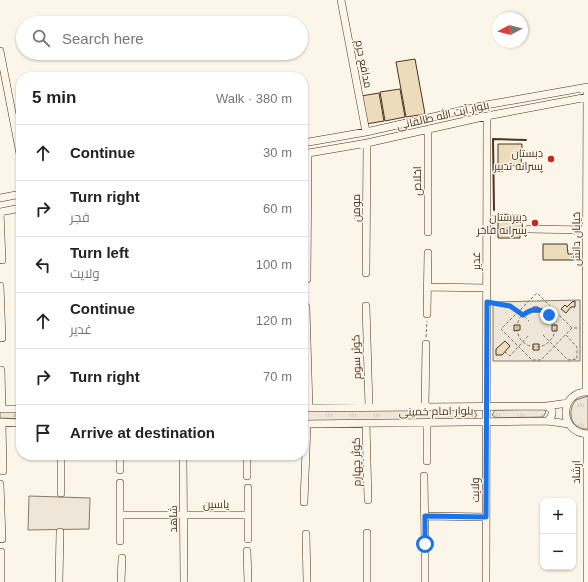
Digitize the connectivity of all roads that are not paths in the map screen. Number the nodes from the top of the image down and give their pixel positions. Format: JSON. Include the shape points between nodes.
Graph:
{"nodes":[{"id":1,"x":341,"y":0,"type":"edge"},
{"id":2,"x":0,"y":51,"type":"edge"},
{"id":3,"x":587,"y":87,"type":"edge"},
{"id":4,"x":587,"y":97,"type":"edge"},
{"id":5,"x":487,"y":116,"type":"junction"},
{"id":6,"x":428,"y":129,"type":"junction"},
{"id":7,"x":366,"y":132,"type":"junction"},
{"id":8,"x":16,"y":133,"type":"edge"},
{"id":9,"x":308,"y":142,"type":"edge"},
{"id":10,"x":367,"y":143,"type":"junction"},
{"id":11,"x":308,"y":154,"type":"edge"},
{"id":12,"x":16,"y":195,"type":"edge"},
{"id":13,"x":0,"y":198,"type":"edge"},
{"id":14,"x":16,"y":209,"type":"edge"},
{"id":15,"x":0,"y":212,"type":"edge"},
{"id":16,"x":588,"y":213,"type":"edge"},
{"id":17,"x":529,"y":229,"type":"dead end"},
{"id":18,"x":587,"y":230,"type":"junction"},
{"id":19,"x":428,"y":232,"type":"dead end"},
{"id":20,"x":428,"y":253,"type":"dead end"},
{"id":21,"x":2,"y":260,"type":"dead end"},
{"id":22,"x":366,"y":273,"type":"dead end"},
{"id":23,"x":0,"y":286,"type":"edge"},
{"id":24,"x":427,"y":287,"type":"junction"},
{"id":25,"x":487,"y":288,"type":"junction"},
{"id":26,"x":366,"y":306,"type":"dead end"},
{"id":27,"x":0,"y":309,"type":"edge"},
{"id":28,"x":587,"y":311,"type":"edge"},
{"id":29,"x":427,"y":314,"type":"road end"},
{"id":30,"x":2,"y":338,"type":"dead end"},
{"id":31,"x":426,"y":344,"type":"road end"},
{"id":32,"x":1,"y":370,"type":"edge"},
{"id":33,"x":587,"y":392,"type":"edge"},
{"id":34,"x":568,"y":403,"type":"junction"},
{"id":35,"x":425,"y":406,"type":"junction"},
{"id":36,"x":547,"y":406,"type":"junction"},
{"id":37,"x":369,"y":407,"type":"junction"},
{"id":38,"x":487,"y":407,"type":"junction"},
{"id":39,"x":308,"y":408,"type":"edge"},
{"id":40,"x":1,"y":409,"type":"edge"},
{"id":41,"x":16,"y":409,"type":"edge"},
{"id":42,"x":487,"y":421,"type":"junction"},
{"id":43,"x":547,"y":421,"type":"junction"},
{"id":44,"x":1,"y":422,"type":"edge"},
{"id":45,"x":16,"y":423,"type":"edge"},
{"id":46,"x":426,"y":423,"type":"junction"},
{"id":47,"x":308,"y":424,"type":"edge"},
{"id":48,"x":366,"y":424,"type":"junction"},
{"id":49,"x":569,"y":424,"type":"junction"},
{"id":50,"x":587,"y":435,"type":"edge"},
{"id":51,"x":61,"y":460,"type":"edge"},
{"id":52,"x":120,"y":460,"type":"edge"},
{"id":53,"x":183,"y":460,"type":"edge"},
{"id":54,"x":247,"y":460,"type":"edge"},
{"id":55,"x":305,"y":460,"type":"edge"},
{"id":56,"x":428,"y":461,"type":"dead end"},
{"id":57,"x":120,"y":470,"type":"dead end"},
{"id":58,"x":3,"y":471,"type":"dead end"},
{"id":59,"x":247,"y":476,"type":"dead end"},
{"id":60,"x":424,"y":476,"type":"dead end"},
{"id":61,"x":120,"y":483,"type":"dead end"},
{"id":62,"x":0,"y":484,"type":"edge"},
{"id":63,"x":248,"y":488,"type":"dead end"},
{"id":64,"x":61,"y":493,"type":"dead end"},
{"id":65,"x":368,"y":500,"type":"dead end"},
{"id":66,"x":304,"y":502,"type":"dead end"},
{"id":67,"x":0,"y":514,"type":"edge"},
{"id":68,"x":184,"y":514,"type":"junction"},
{"id":69,"x":120,"y":515,"type":"junction"},
{"id":70,"x":248,"y":515,"type":"junction"},
{"id":71,"x":425,"y":516,"type":"junction"},
{"id":72,"x":486,"y":517,"type":"junction"},
{"id":73,"x":587,"y":524,"type":"edge"},
{"id":74,"x":60,"y":532,"type":"dead end"},
{"id":75,"x":367,"y":533,"type":"dead end"},
{"id":76,"x":306,"y":534,"type":"dead end"},
{"id":77,"x":2,"y":539,"type":"dead end"},
{"id":78,"x":248,"y":540,"type":"dead end"},
{"id":79,"x":120,"y":541,"type":"dead end"},
{"id":80,"x":425,"y":544,"type":"dead end"},
{"id":81,"x":247,"y":551,"type":"dead end"},
{"id":82,"x":1,"y":552,"type":"dead end"},
{"id":83,"x":425,"y":555,"type":"dead end"},
{"id":84,"x":122,"y":558,"type":"dead end"},
{"id":85,"x":1,"y":582,"type":"edge"},
{"id":86,"x":60,"y":582,"type":"edge"},
{"id":87,"x":121,"y":582,"type":"edge"},
{"id":88,"x":184,"y":582,"type":"edge"},
{"id":89,"x":248,"y":582,"type":"edge"},
{"id":90,"x":307,"y":582,"type":"edge"},
{"id":91,"x":367,"y":582,"type":"edge"},
{"id":92,"x":425,"y":582,"type":"edge"},
{"id":93,"x":486,"y":582,"type":"edge"},
{"id":94,"x":587,"y":582,"type":"edge"}],
"edges":[{"from":1,"to":7,"type":"street","name":"مدافع حرم"},
{"from":2,"to":8,"type":"street"},
{"from":3,"to":4,"type":"street","name":"خیابان دانش"},
{"from":3,"to":7,"type":"street","via":[[486,105]]},
{"from":4,"to":5,"type":"street","name":"بلوار آیت الله طالقانی"},
{"from":4,"to":16,"type":"street","name":"خیابان دانش"},
{"from":5,"to":6,"type":"street","name":"بلوار آیت الله طالقانی"},
{"from":5,"to":25,"type":"street","name":"غدیر"},
{"from":6,"to":10,"type":"street","name":"بلوار آیت الله طالقانی"},
{"from":6,"to":19,"type":"street","name":"اخلاص"},
{"from":7,"to":9,"type":"street"},
{"from":10,"to":11,"type":"street","name":"بلوار آیت الله طالقانی"},
{"from":10,"to":22,"type":"street","name":"مومن"},
{"from":12,"to":13,"type":"street"},
{"from":14,"to":15,"type":"street"},
{"from":15,"to":21,"type":"street"},
{"from":16,"to":18,"type":"street","name":"خیابان دانش"},
{"from":17,"to":18,"type":"street"},
{"from":18,"to":28,"type":"street","name":"خیابان دانش"},
{"from":20,"to":24,"type":"street"},
{"from":23,"to":27,"type":"street"},
{"from":24,"to":25,"type":"street"},
{"from":24,"to":29,"type":"street"},
{"from":25,"to":38,"type":"street","name":"غدیر"},
{"from":26,"to":37,"type":"street","name":"کوثر سوم"},
{"from":27,"to":30,"type":"street"},
{"from":28,"to":33,"type":"street","name":"خیابان دانش"},
{"from":31,"to":35,"type":"street"},
{"from":32,"to":40,"type":"street"},
{"from":33,"to":34,"type":"street","via":[[578,394]]},
{"from":34,"to":36,"type":"street","name":"بلوار امام خمینی"},
{"from":34,"to":49,"type":"street","via":[[565,414]]},
{"from":35,"to":37,"type":"street","name":"بلوار امام خمینی"},
{"from":35,"to":38,"type":"street","name":"بلوار امام خمینی"},
{"from":36,"to":38,"type":"street","name":"بلوار امام خمینی"},
{"from":36,"to":43,"type":"street","via":[[552,413]]},
{"from":37,"to":39,"type":"street","name":"بلوار امام خمینی"},
{"from":38,"to":42,"type":"street","name":"ولایت"},
{"from":40,"to":41,"type":"street"},
{"from":42,"to":43,"type":"street","name":"بلوار امام خمینی"},
{"from":42,"to":46,"type":"street","name":"بلوار امام خمینی"},
{"from":42,"to":72,"type":"street","name":"ولایت"},
{"from":43,"to":49,"type":"street","name":"بلوار امام خمینی"},
{"from":44,"to":45,"type":"street"},
{"from":44,"to":58,"type":"street"},
{"from":46,"to":48,"type":"street","name":"بلوار امام خمینی"},
{"from":46,"to":56,"type":"street"},
{"from":47,"to":48,"type":"street","name":"بلوار امام خمینی"},
{"from":48,"to":65,"type":"street","name":"کوثر چهارم"},
{"from":49,"to":50,"type":"street"},
{"from":50,"to":73,"type":"street","name":"ارشاد"},
{"from":51,"to":64,"type":"street"},
{"from":52,"to":57,"type":"street"},
{"from":53,"to":68,"type":"street","name":"شاهد"},
{"from":54,"to":59,"type":"street"},
{"from":55,"to":66,"type":"street"},
{"from":60,"to":71,"type":"street"},
{"from":61,"to":69,"type":"street"},
{"from":62,"to":67,"type":"street"},
{"from":63,"to":70,"type":"street"},
{"from":67,"to":77,"type":"street"},
{"from":68,"to":69,"type":"street","name":"یاسین"},
{"from":68,"to":70,"type":"street","name":"یاسین"},
{"from":68,"to":88,"type":"street","name":"شاهد"},
{"from":69,"to":79,"type":"street"},
{"from":70,"to":78,"type":"street"},
{"from":71,"to":72,"type":"street"},
{"from":71,"to":80,"type":"street"},
{"from":72,"to":93,"type":"street","name":"ولایت"},
{"from":73,"to":94,"type":"street","name":"ارشاد"},
{"from":74,"to":86,"type":"street"},
{"from":75,"to":91,"type":"street"},
{"from":76,"to":90,"type":"street"},
{"from":81,"to":89,"type":"street"},
{"from":82,"to":85,"type":"street"},
{"from":83,"to":92,"type":"street"},
{"from":84,"to":87,"type":"street"}]}
